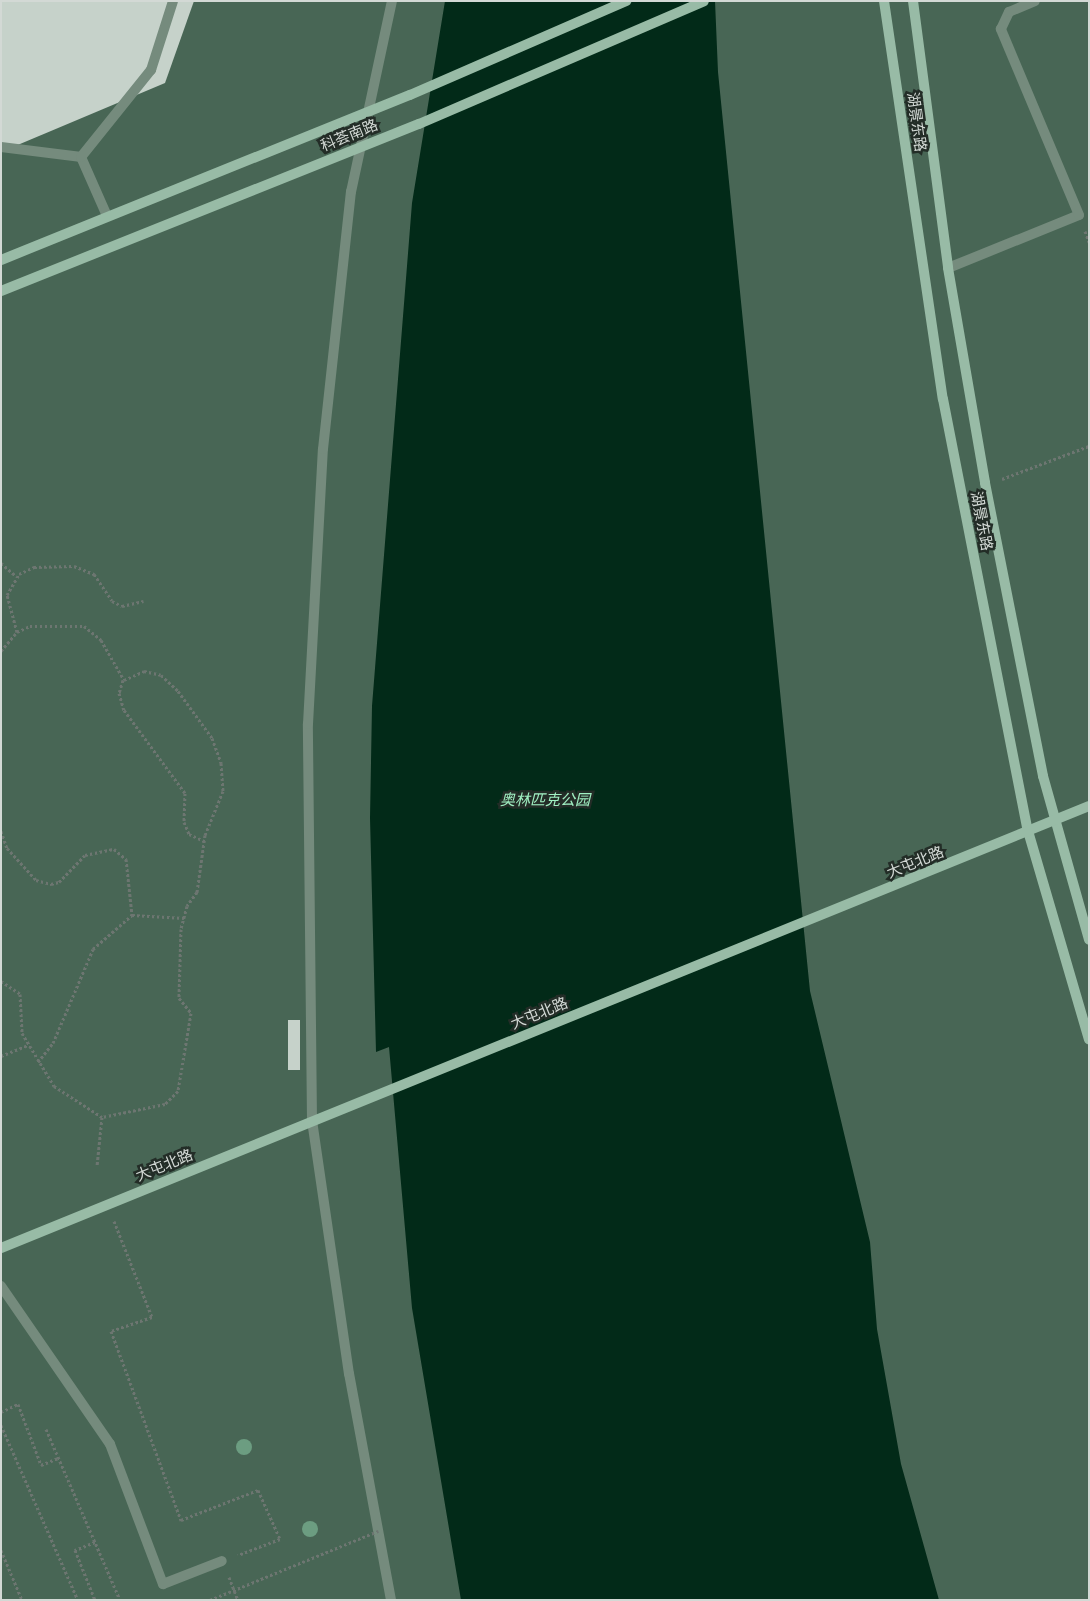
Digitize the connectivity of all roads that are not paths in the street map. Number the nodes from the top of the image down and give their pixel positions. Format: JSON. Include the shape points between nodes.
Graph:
{"nodes":[{"id":1,"x":173,"y":1,"type":"edge"},
{"id":2,"x":392,"y":1,"type":"edge"},
{"id":3,"x":626,"y":1,"type":"edge"},
{"id":4,"x":704,"y":1,"type":"edge"},
{"id":5,"x":884,"y":1,"type":"edge"},
{"id":6,"x":913,"y":1,"type":"edge"},
{"id":7,"x":1035,"y":1,"type":"edge"},
{"id":8,"x":372,"y":110,"type":"junction"},
{"id":9,"x":360,"y":146,"type":"junction"},
{"id":10,"x":1,"y":147,"type":"edge"},
{"id":11,"x":81,"y":157,"type":"junction"},
{"id":12,"x":107,"y":216,"type":"junction"},
{"id":13,"x":1,"y":260,"type":"edge"},
{"id":14,"x":948,"y":268,"type":"junction"},
{"id":15,"x":1,"y":291,"type":"edge"},
{"id":16,"x":1089,"y":806,"type":"edge"},
{"id":17,"x":1056,"y":820,"type":"junction"},
{"id":18,"x":1028,"y":831,"type":"junction"},
{"id":19,"x":1089,"y":940,"type":"edge"},
{"id":20,"x":1089,"y":1039,"type":"edge"},
{"id":21,"x":312,"y":1121,"type":"junction"},
{"id":22,"x":1,"y":1248,"type":"edge"},
{"id":23,"x":1,"y":1286,"type":"edge"},
{"id":24,"x":222,"y":1561,"type":"road end"},
{"id":25,"x":391,"y":1600,"type":"edge"}],
"edges":[{"from":1,"to":11,"type":"street","via":[[151,70]]},
{"from":2,"to":8,"type":"street"},
{"from":3,"to":8,"type":"street","name":"科荟南路"},
{"from":4,"to":9,"type":"street","name":"科荟南路","via":[[419,124]]},
{"from":5,"to":18,"type":"street","name":"湖景东路","via":[[943,400]]},
{"from":6,"to":14,"type":"street","name":"湖景东路"},
{"from":7,"to":14,"type":"street","via":[[1009,12],[1001,29],[1079,216]]},
{"from":8,"to":9,"type":"street"},
{"from":8,"to":12,"type":"street","name":"科荟南路"},
{"from":9,"to":15,"type":"street","name":"科荟南路"},
{"from":9,"to":21,"type":"street","via":[[351,192],[323,449],[308,724]]},
{"from":10,"to":11,"type":"street"},
{"from":11,"to":12,"type":"street"},
{"from":12,"to":13,"type":"street","name":"科荟南路"},
{"from":14,"to":17,"type":"street","name":"湖景东路","via":[[985,483]]},
{"from":16,"to":17,"type":"street","name":"大屯北路"},
{"from":17,"to":18,"type":"street","name":"大屯北路"},
{"from":17,"to":19,"type":"street","name":"湖景东路"},
{"from":18,"to":20,"type":"street","name":"湖景东路"},
{"from":18,"to":21,"type":"street","name":"大屯北路"},
{"from":21,"to":22,"type":"street","name":"大屯北路"},
{"from":21,"to":25,"type":"street","via":[[349,1374]]},
{"from":23,"to":24,"type":"street","via":[[110,1444],[163,1584]]}]}
